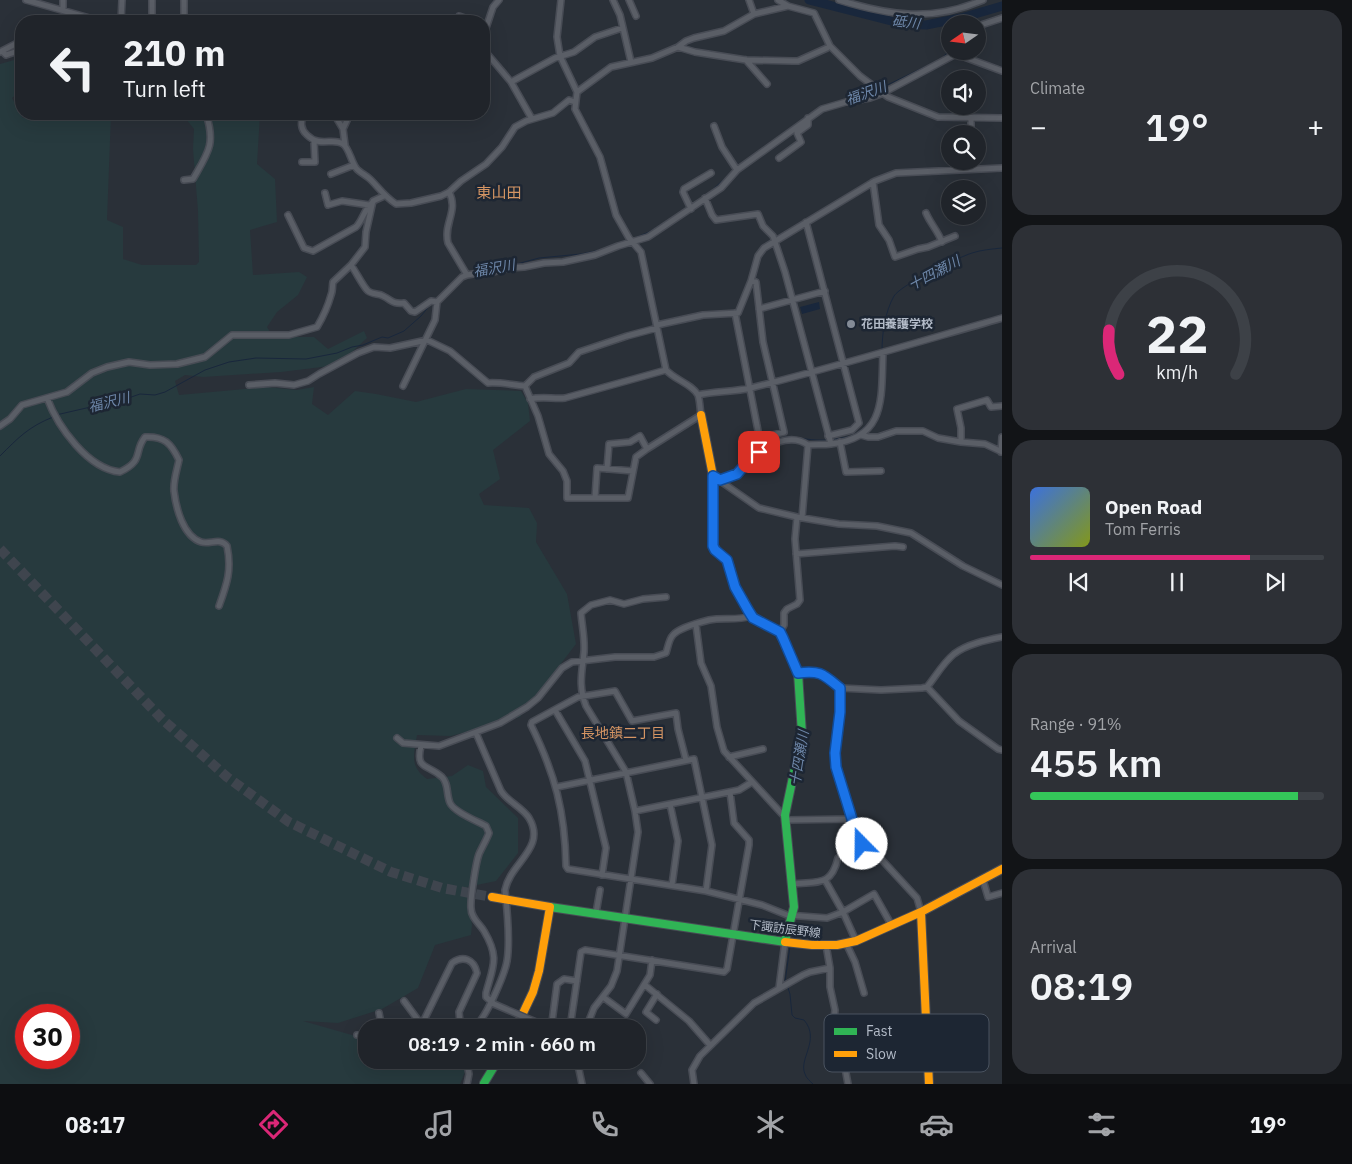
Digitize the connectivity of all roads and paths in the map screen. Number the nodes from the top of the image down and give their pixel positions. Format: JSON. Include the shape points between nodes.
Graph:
{"nodes":[{"id":1,"x":26,"y":0,"type":"edge"},
{"id":2,"x":63,"y":0,"type":"edge"},
{"id":3,"x":122,"y":0,"type":"edge"},
{"id":4,"x":152,"y":0,"type":"edge"},
{"id":5,"x":184,"y":0,"type":"edge"},
{"id":6,"x":499,"y":0,"type":"edge"},
{"id":7,"x":561,"y":0,"type":"edge"},
{"id":8,"x":613,"y":0,"type":"edge"},
{"id":9,"x":629,"y":0,"type":"edge"},
{"id":10,"x":749,"y":0,"type":"edge"},
{"id":11,"x":778,"y":0,"type":"edge"},
{"id":12,"x":838,"y":0,"type":"edge"},
{"id":13,"x":983,"y":0,"type":"edge"},
{"id":14,"x":788,"y":6,"type":"junction"},
{"id":15,"x":63,"y":10,"type":"junction"},
{"id":16,"x":754,"y":14,"type":"junction"},
{"id":17,"x":80,"y":15,"type":"edge"},
{"id":18,"x":121,"y":15,"type":"edge"},
{"id":19,"x":152,"y":15,"type":"edge"},
{"id":20,"x":184,"y":15,"type":"edge"},
{"id":21,"x":490,"y":15,"type":"edge"},
{"id":22,"x":636,"y":16,"type":"dead end"},
{"id":23,"x":1002,"y":18,"type":"edge"},
{"id":24,"x":986,"y":23,"type":"edge"},
{"id":25,"x":622,"y":28,"type":"junction"},
{"id":26,"x":15,"y":44,"type":"edge"},
{"id":27,"x":678,"y":48,"type":"junction"},
{"id":28,"x":827,"y":48,"type":"dead end"},
{"id":29,"x":1,"y":52,"type":"edge"},
{"id":30,"x":15,"y":52,"type":"edge"},
{"id":31,"x":560,"y":56,"type":"junction"},
{"id":32,"x":490,"y":57,"type":"edge"},
{"id":33,"x":746,"y":60,"type":"junction"},
{"id":34,"x":945,"y":60,"type":"edge"},
{"id":35,"x":975,"y":60,"type":"edge"},
{"id":36,"x":631,"y":62,"type":"junction"},
{"id":37,"x":1002,"y":71,"type":"edge"},
{"id":38,"x":511,"y":82,"type":"junction"},
{"id":39,"x":768,"y":84,"type":"dead end"},
{"id":40,"x":879,"y":91,"type":"junction"},
{"id":41,"x":577,"y":92,"type":"junction"},
{"id":42,"x":575,"y":102,"type":"junction"},
{"id":43,"x":808,"y":118,"type":"junction"},
{"id":44,"x":971,"y":118,"type":"junction"},
{"id":45,"x":1002,"y":118,"type":"edge"},
{"id":46,"x":532,"y":119,"type":"junction"},
{"id":47,"x":208,"y":120,"type":"edge"},
{"id":48,"x":302,"y":120,"type":"edge"},
{"id":49,"x":338,"y":120,"type":"edge"},
{"id":50,"x":347,"y":120,"type":"edge"},
{"id":51,"x":971,"y":125,"type":"edge"},
{"id":52,"x":714,"y":126,"type":"dead end"},
{"id":53,"x":343,"y":129,"type":"junction"},
{"id":54,"x":314,"y":141,"type":"junction"},
{"id":55,"x":345,"y":146,"type":"junction"},
{"id":56,"x":779,"y":158,"type":"dead end"},
{"id":57,"x":302,"y":162,"type":"dead end"},
{"id":58,"x":354,"y":165,"type":"junction"},
{"id":59,"x":1002,"y":168,"type":"edge"},
{"id":60,"x":986,"y":169,"type":"edge"},
{"id":61,"x":737,"y":170,"type":"junction"},
{"id":62,"x":959,"y":170,"type":"edge"},
{"id":63,"x":710,"y":173,"type":"dead end"},
{"id":64,"x":331,"y":174,"type":"dead end"},
{"id":65,"x":184,"y":180,"type":"dead end"},
{"id":66,"x":873,"y":182,"type":"junction"},
{"id":67,"x":449,"y":192,"type":"junction"},
{"id":68,"x":325,"y":193,"type":"dead end"},
{"id":69,"x":384,"y":196,"type":"junction"},
{"id":70,"x":705,"y":198,"type":"junction"},
{"id":71,"x":371,"y":203,"type":"junction"},
{"id":72,"x":691,"y":209,"type":"junction"},
{"id":73,"x":926,"y":213,"type":"dead end"},
{"id":74,"x":288,"y":215,"type":"dead end"},
{"id":75,"x":806,"y":222,"type":"junction"},
{"id":76,"x":955,"y":236,"type":"dead end"},
{"id":77,"x":633,"y":242,"type":"junction"},
{"id":78,"x":774,"y":242,"type":"junction"},
{"id":79,"x":942,"y":242,"type":"junction"},
{"id":80,"x":351,"y":265,"type":"junction"},
{"id":81,"x":467,"y":274,"type":"junction"},
{"id":82,"x":751,"y":281,"type":"junction"},
{"id":83,"x":825,"y":292,"type":"junction"},
{"id":84,"x":792,"y":300,"type":"junction"},
{"id":85,"x":437,"y":302,"type":"junction"},
{"id":86,"x":759,"y":309,"type":"junction"},
{"id":87,"x":735,"y":313,"type":"junction"},
{"id":88,"x":1002,"y":318,"type":"edge"},
{"id":89,"x":657,"y":326,"type":"junction"},
{"id":90,"x":427,"y":340,"type":"junction"},
{"id":91,"x":883,"y":353,"type":"junction"},
{"id":92,"x":844,"y":364,"type":"junction"},
{"id":93,"x":666,"y":370,"type":"junction"},
{"id":94,"x":811,"y":372,"type":"junction"},
{"id":95,"x":773,"y":382,"type":"junction"},
{"id":96,"x":249,"y":385,"type":"dead end"},
{"id":97,"x":403,"y":386,"type":"dead end"},
{"id":98,"x":525,"y":386,"type":"junction"},
{"id":99,"x":750,"y":388,"type":"junction"},
{"id":100,"x":698,"y":395,"type":"junction"},
{"id":101,"x":48,"y":400,"type":"junction"},
{"id":102,"x":530,"y":400,"type":"junction"},
{"id":103,"x":1002,"y":406,"type":"edge"},
{"id":104,"x":701,"y":415,"type":"junction"},
{"id":105,"x":0,"y":426,"type":"edge"},
{"id":106,"x":861,"y":435,"type":"junction"},
{"id":107,"x":828,"y":436,"type":"junction"},
{"id":108,"x":1002,"y":436,"type":"edge"},
{"id":109,"x":785,"y":437,"type":"junction"},
{"id":110,"x":840,"y":442,"type":"junction"},
{"id":111,"x":961,"y":442,"type":"junction"},
{"id":112,"x":832,"y":444,"type":"junction"},
{"id":113,"x":808,"y":445,"type":"junction"},
{"id":114,"x":647,"y":449,"type":"junction"},
{"id":115,"x":1002,"y":452,"type":"edge"},
{"id":116,"x":607,"y":469,"type":"junction"},
{"id":117,"x":633,"y":471,"type":"junction"},
{"id":118,"x":881,"y":471,"type":"dead end"},
{"id":119,"x":717,"y":478,"type":"junction"},
{"id":120,"x":595,"y":498,"type":"junction"},
{"id":121,"x":799,"y":517,"type":"junction"},
{"id":122,"x":903,"y":547,"type":"dead end"},
{"id":123,"x":796,"y":554,"type":"junction"},
{"id":124,"x":1002,"y":585,"type":"edge"},
{"id":125,"x":666,"y":597,"type":"dead end"},
{"id":126,"x":219,"y":606,"type":"dead end"},
{"id":127,"x":752,"y":616,"type":"junction"},
{"id":128,"x":696,"y":625,"type":"junction"},
{"id":129,"x":780,"y":632,"type":"junction"},
{"id":130,"x":1002,"y":637,"type":"edge"},
{"id":131,"x":582,"y":660,"type":"junction"},
{"id":132,"x":798,"y":673,"type":"junction"},
{"id":133,"x":927,"y":687,"type":"junction"},
{"id":134,"x":840,"y":688,"type":"junction"},
{"id":135,"x":582,"y":696,"type":"junction"},
{"id":136,"x":556,"y":710,"type":"junction"},
{"id":137,"x":476,"y":733,"type":"junction"},
{"id":138,"x":397,"y":738,"type":"dead end"},
{"id":139,"x":421,"y":746,"type":"junction"},
{"id":140,"x":764,"y":749,"type":"dead end"},
{"id":141,"x":1002,"y":750,"type":"edge"},
{"id":142,"x":729,"y":757,"type":"junction"},
{"id":143,"x":686,"y":760,"type":"junction"},
{"id":144,"x":626,"y":772,"type":"junction"},
{"id":145,"x":590,"y":780,"type":"junction"},
{"id":146,"x":752,"y":782,"type":"junction"},
{"id":147,"x":557,"y":787,"type":"junction"},
{"id":148,"x":730,"y":792,"type":"junction"},
{"id":149,"x":703,"y":798,"type":"junction"},
{"id":150,"x":670,"y":804,"type":"junction"},
{"id":151,"x":636,"y":812,"type":"junction"},
{"id":152,"x":785,"y":817,"type":"junction"},
{"id":153,"x":852,"y":819,"type":"junction"},
{"id":154,"x":862,"y":844,"type":"junction"},
{"id":155,"x":1002,"y":869,"type":"edge"},
{"id":156,"x":602,"y":875,"type":"junction"},
{"id":157,"x":632,"y":880,"type":"junction"},
{"id":158,"x":825,"y":880,"type":"junction"},
{"id":159,"x":983,"y":880,"type":"junction"},
{"id":160,"x":793,"y":884,"type":"junction"},
{"id":161,"x":672,"y":885,"type":"junction"},
{"id":162,"x":600,"y":890,"type":"dead end"},
{"id":163,"x":706,"y":891,"type":"junction"},
{"id":164,"x":1002,"y":894,"type":"edge"},
{"id":165,"x":492,"y":897,"type":"tunnel mouth"},
{"id":166,"x":506,"y":900,"type":"junction"},
{"id":167,"x":738,"y":900,"type":"junction"},
{"id":168,"x":549,"y":906,"type":"junction"},
{"id":169,"x":843,"y":912,"type":"junction"},
{"id":170,"x":921,"y":912,"type":"junction"},
{"id":171,"x":596,"y":913,"type":"junction"},
{"id":172,"x":792,"y":915,"type":"junction"},
{"id":173,"x":626,"y":918,"type":"junction"},
{"id":174,"x":892,"y":926,"type":"junction"},
{"id":175,"x":732,"y":934,"type":"junction"},
{"id":176,"x":856,"y":940,"type":"junction"},
{"id":177,"x":784,"y":941,"type":"junction"},
{"id":178,"x":846,"y":943,"type":"junction"},
{"id":179,"x":826,"y":945,"type":"junction"},
{"id":180,"x":620,"y":956,"type":"junction"},
{"id":181,"x":652,"y":960,"type":"junction"},
{"id":182,"x":830,"y":968,"type":"junction"},
{"id":183,"x":577,"y":981,"type":"junction"},
{"id":184,"x":645,"y":985,"type":"junction"},
{"id":185,"x":779,"y":988,"type":"junction"},
{"id":186,"x":864,"y":993,"type":"dead end"},
{"id":187,"x":657,"y":994,"type":"junction"},
{"id":188,"x":603,"y":997,"type":"junction"},
{"id":189,"x":404,"y":1001,"type":"dead end"},
{"id":190,"x":493,"y":1003,"type":"junction"},
{"id":191,"x":379,"y":1013,"type":"dead end"},
{"id":192,"x":835,"y":1014,"type":"edge"},
{"id":193,"x":926,"y":1014,"type":"edge"},
{"id":194,"x":380,"y":1019,"type":"edge"},
{"id":195,"x":415,"y":1019,"type":"edge"},
{"id":196,"x":423,"y":1019,"type":"edge"},
{"id":197,"x":459,"y":1019,"type":"edge"},
{"id":198,"x":481,"y":1019,"type":"edge"},
{"id":199,"x":520,"y":1019,"type":"edge"},
{"id":200,"x":571,"y":1019,"type":"edge"},
{"id":201,"x":590,"y":1019,"type":"edge"},
{"id":202,"x":656,"y":1020,"type":"dead end"},
{"id":203,"x":710,"y":1045,"type":"junction"},
{"id":204,"x":468,"y":1069,"type":"edge"},
{"id":205,"x":493,"y":1069,"type":"edge"},
{"id":206,"x":580,"y":1069,"type":"edge"},
{"id":207,"x":641,"y":1073,"type":"dead end"},
{"id":208,"x":484,"y":1083,"type":"dead end"},
{"id":209,"x":691,"y":1083,"type":"edge"},
{"id":210,"x":467,"y":1084,"type":"edge"},
{"id":211,"x":578,"y":1084,"type":"edge"},
{"id":212,"x":582,"y":1084,"type":"edge"},
{"id":213,"x":650,"y":1084,"type":"edge"}],
"edges":[{"from":1,"to":15,"type":"street"},
{"from":2,"to":15,"type":"street"},
{"from":3,"to":18,"type":"street"},
{"from":4,"to":19,"type":"street"},
{"from":5,"to":20,"type":"street"},
{"from":6,"to":21,"type":"street"},
{"from":7,"to":31,"type":"street","via":[[557,37]]},
{"from":8,"to":25,"type":"street"},
{"from":9,"to":22,"type":"street"},
{"from":10,"to":16,"type":"street"},
{"from":11,"to":14,"type":"street"},
{"from":12,"to":13,"type":"street","via":[[922,16]]},
{"from":14,"to":16,"type":"street"},
{"from":14,"to":40,"type":"street","via":[[814,13],[830,46]]},
{"from":15,"to":17,"type":"street"},
{"from":16,"to":27,"type":"street","via":[[724,31],[694,38]]},
{"from":23,"to":24,"type":"street"},
{"from":25,"to":31,"type":"street","via":[[595,36],[574,52]]},
{"from":25,"to":36,"type":"street"},
{"from":26,"to":29,"type":"street"},
{"from":27,"to":33,"type":"street"},
{"from":27,"to":36,"type":"street"},
{"from":28,"to":33,"type":"street","via":[[798,60]]},
{"from":29,"to":30,"type":"street","via":[[6,55]]},
{"from":31,"to":38,"type":"street"},
{"from":31,"to":41,"type":"street"},
{"from":32,"to":38,"type":"street"},
{"from":33,"to":39,"type":"street"},
{"from":34,"to":40,"type":"street"},
{"from":35,"to":37,"type":"street"},
{"from":36,"to":41,"type":"street","via":[[611,67]]},
{"from":38,"to":46,"type":"street"},
{"from":40,"to":43,"type":"street","via":[[870,98],[822,109]]},
{"from":40,"to":44,"type":"street","via":[[938,117]]},
{"from":41,"to":42,"type":"street"},
{"from":42,"to":46,"type":"street","via":[[569,100],[553,113]]},
{"from":42,"to":77,"type":"street","via":[[578,116],[600,157],[616,215]]},
{"from":43,"to":56,"type":"street","via":[[808,125],[797,133],[801,142]]},
{"from":43,"to":61,"type":"street"},
{"from":44,"to":45,"type":"street"},
{"from":44,"to":51,"type":"street"},
{"from":46,"to":67,"type":"street","via":[[515,127],[486,164]]},
{"from":47,"to":65,"type":"street","via":[[211,143],[193,179]]},
{"from":48,"to":54,"type":"street","via":[[302,131]]},
{"from":49,"to":53,"type":"street"},
{"from":50,"to":53,"type":"street"},
{"from":52,"to":61,"type":"street","via":[[722,147]]},
{"from":53,"to":55,"type":"street"},
{"from":54,"to":55,"type":"street"},
{"from":54,"to":57,"type":"street","via":[[314,162]]},
{"from":55,"to":58,"type":"street"},
{"from":58,"to":64,"type":"street"},
{"from":58,"to":69,"type":"street"},
{"from":59,"to":60,"type":"street"},
{"from":61,"to":70,"type":"street","via":[[721,188]]},
{"from":62,"to":66,"type":"street","via":[[896,172]]},
{"from":63,"to":72,"type":"street","via":[[684,189]]},
{"from":66,"to":75,"type":"street"},
{"from":66,"to":79,"type":"street","via":[[879,225],[895,257]]},
{"from":67,"to":69,"type":"street","via":[[396,204]]},
{"from":67,"to":81,"type":"street","via":[[454,206],[446,238]]},
{"from":68,"to":71,"type":"street","via":[[328,205],[342,201]]},
{"from":69,"to":71,"type":"street"},
{"from":70,"to":72,"type":"street"},
{"from":70,"to":78,"type":"street","via":[[716,220],[758,214]]},
{"from":71,"to":74,"type":"street","via":[[356,227],[313,251],[304,248]]},
{"from":71,"to":80,"type":"street","via":[[366,247]]},
{"from":72,"to":77,"type":"street","via":[[648,237]]},
{"from":73,"to":79,"type":"street"},
{"from":75,"to":78,"type":"street"},
{"from":75,"to":83,"type":"street"},
{"from":76,"to":79,"type":"street"},
{"from":77,"to":81,"type":"street","via":[[564,262]]},
{"from":77,"to":89,"type":"street","via":[[641,252]]},
{"from":78,"to":82,"type":"street","via":[[758,256]]},
{"from":78,"to":84,"type":"street"},
{"from":80,"to":85,"type":"street","via":[[370,293],[382,294],[393,304],[404,303],[415,312],[431,301]]},
{"from":80,"to":101,"type":"street","via":[[333,282],[332,294],[317,326],[289,335],[232,335],[205,357],[177,364],[129,362],[107,367]]},
{"from":81,"to":85,"type":"street"},
{"from":82,"to":86,"type":"street","via":[[756,282]]},
{"from":82,"to":87,"type":"street","via":[[738,313]]},
{"from":83,"to":84,"type":"street"},
{"from":83,"to":92,"type":"street"},
{"from":84,"to":86,"type":"street"},
{"from":84,"to":94,"type":"street"},
{"from":85,"to":90,"type":"street","via":[[436,320]]},
{"from":86,"to":95,"type":"street"},
{"from":87,"to":89,"type":"street","via":[[703,315]]},
{"from":87,"to":99,"type":"street"},
{"from":88,"to":91,"type":"street"},
{"from":89,"to":93,"type":"street"},
{"from":89,"to":98,"type":"street","via":[[580,352],[569,363],[534,377]]},
{"from":90,"to":96,"type":"street","via":[[390,348],[374,347],[294,385]]},
{"from":90,"to":97,"type":"street"},
{"from":90,"to":98,"type":"street","via":[[450,351],[488,383]]},
{"from":91,"to":92,"type":"street"},
{"from":91,"to":106,"type":"street","via":[[878,414],[874,423]]},
{"from":92,"to":94,"type":"street"},
{"from":92,"to":107,"type":"street","via":[[860,423],[852,430]]},
{"from":93,"to":100,"type":"street"},
{"from":93,"to":102,"type":"street","via":[[565,398]]},
{"from":94,"to":95,"type":"street"},
{"from":94,"to":107,"type":"street"},
{"from":95,"to":99,"type":"street"},
{"from":95,"to":109,"type":"street"},
{"from":98,"to":102,"type":"street"},
{"from":99,"to":100,"type":"street"},
{"from":99,"to":109,"type":"street","via":[[760,441],[769,436]]},
{"from":100,"to":104,"type":"street"},
{"from":101,"to":105,"type":"street","via":[[22,405]]},
{"from":101,"to":126,"type":"street","via":[[64,430],[96,464],[120,472],[134,463],[145,438],[157,437],[170,445],[179,460],[174,492],[185,528],[202,542],[220,541],[227,546],[230,574]]},
{"from":102,"to":120,"type":"street","via":[[549,454],[567,481],[567,498]]},
{"from":103,"to":111,"type":"street","via":[[990,407],[987,400],[957,409]]},
{"from":104,"to":114,"type":"street"},
{"from":104,"to":119,"type":"main road"},
{"from":106,"to":110,"type":"street"},
{"from":106,"to":111,"type":"street","via":[[878,438],[896,430],[923,431],[938,438]]},
{"from":107,"to":112,"type":"street"},
{"from":108,"to":115,"type":"street"},
{"from":109,"to":113,"type":"street"},
{"from":109,"to":119,"type":"street","via":[[750,459],[737,474]]},
{"from":110,"to":112,"type":"street"},
{"from":110,"to":118,"type":"street","via":[[846,472]]},
{"from":111,"to":115,"type":"street","via":[[985,444]]},
{"from":112,"to":113,"type":"street"},
{"from":113,"to":121,"type":"street"},
{"from":114,"to":116,"type":"street","via":[[640,436],[630,442],[609,444]]},
{"from":114,"to":117,"type":"street","via":[[636,457]]},
{"from":116,"to":117,"type":"street"},
{"from":116,"to":120,"type":"street","via":[[597,468]]},
{"from":117,"to":120,"type":"street","via":[[628,498]]},
{"from":119,"to":121,"type":"street","via":[[759,508]]},
{"from":119,"to":127,"type":"main road","via":[[713,546],[727,560],[735,587]]},
{"from":121,"to":123,"type":"street"},
{"from":121,"to":124,"type":"street","via":[[911,533],[963,566]]},
{"from":122,"to":123,"type":"street"},
{"from":123,"to":129,"type":"street","via":[[800,600],[784,613]]},
{"from":125,"to":131,"type":"street","via":[[643,598],[624,604],[610,600],[588,606],[581,613]]},
{"from":127,"to":128,"type":"street","via":[[739,620],[710,620]]},
{"from":127,"to":129,"type":"main road"},
{"from":128,"to":131,"type":"street","via":[[675,633],[666,653],[654,657]]},
{"from":128,"to":142,"type":"street","via":[[701,663],[711,686],[722,746]]},
{"from":129,"to":132,"type":"main road"},
{"from":130,"to":133,"type":"street","via":[[956,653],[944,663]]},
{"from":131,"to":135,"type":"street"},
{"from":131,"to":137,"type":"street","via":[[562,668],[527,707],[500,724]]},
{"from":132,"to":134,"type":"street","via":[[820,673]]},
{"from":132,"to":152,"type":"main road","via":[[802,734]]},
{"from":133,"to":134,"type":"street"},
{"from":133,"to":141,"type":"street","via":[[959,721]]},
{"from":134,"to":153,"type":"street","via":[[835,753],[840,783]]},
{"from":135,"to":136,"type":"street"},
{"from":135,"to":143,"type":"street","via":[[614,691],[632,721],[676,713]]},
{"from":135,"to":144,"type":"street"},
{"from":136,"to":145,"type":"street","via":[[585,761]]},
{"from":136,"to":147,"type":"street","via":[[531,725]]},
{"from":137,"to":139,"type":"street","via":[[439,746]]},
{"from":137,"to":166,"type":"street","via":[[501,791],[528,816],[535,837],[533,845],[507,880]]},
{"from":138,"to":139,"type":"street","via":[[403,743]]},
{"from":139,"to":190,"type":"street","via":[[420,761],[442,777],[450,803],[486,826],[488,833],[478,856],[470,908],[495,960],[486,993]]},
{"from":140,"to":142,"type":"street"},
{"from":142,"to":146,"type":"street"},
{"from":143,"to":144,"type":"street"},
{"from":143,"to":149,"type":"street","via":[[694,759]]},
{"from":144,"to":145,"type":"street"},
{"from":144,"to":151,"type":"street"},
{"from":145,"to":147,"type":"street"},
{"from":145,"to":156,"type":"street","via":[[606,848]]},
{"from":146,"to":148,"type":"street"},
{"from":146,"to":152,"type":"street"},
{"from":147,"to":156,"type":"street","via":[[564,824],[566,866]]},
{"from":148,"to":149,"type":"street"},
{"from":148,"to":167,"type":"street","via":[[734,823],[748,840]]},
{"from":149,"to":150,"type":"street"},
{"from":149,"to":163,"type":"street","via":[[712,845]]},
{"from":150,"to":151,"type":"street"},
{"from":150,"to":161,"type":"street","via":[[678,841]]},
{"from":151,"to":157,"type":"street","via":[[638,832]]},
{"from":152,"to":153,"type":"street"},
{"from":152,"to":160,"type":"main road"},
{"from":153,"to":154,"type":"street"},
{"from":154,"to":158,"type":"street","via":[[838,858],[834,872]]},
{"from":154,"to":170,"type":"street","via":[[882,860],[917,898]]},
{"from":155,"to":159,"type":"main road","name":"下諏訪辰野線"},
{"from":156,"to":157,"type":"street"},
{"from":157,"to":161,"type":"street"},
{"from":157,"to":173,"type":"street"},
{"from":158,"to":160,"type":"street"},
{"from":158,"to":169,"type":"street"},
{"from":159,"to":164,"type":"street","via":[[988,897]]},
{"from":159,"to":170,"type":"main road","name":"下諏訪辰野線"},
{"from":160,"to":172,"type":"main road"},
{"from":161,"to":163,"type":"street"},
{"from":162,"to":171,"type":"street"},
{"from":163,"to":167,"type":"street"},
{"from":165,"to":166,"type":"main road","name":"下諏訪辰野線"},
{"from":166,"to":168,"type":"main road","name":"下諏訪辰野線"},
{"from":166,"to":190,"type":"street","via":[[507,961]]},
{"from":167,"to":172,"type":"street"},
{"from":167,"to":175,"type":"street"},
{"from":168,"to":171,"type":"main road","name":"下諏訪辰野線"},
{"from":168,"to":199,"type":"main road","via":[[541,948]]},
{"from":169,"to":172,"type":"street","via":[[827,918]]},
{"from":169,"to":174,"type":"street","via":[[874,894]]},
{"from":169,"to":176,"type":"street"},
{"from":170,"to":174,"type":"main road","name":"下諏訪辰野線"},
{"from":170,"to":193,"type":"main road"},
{"from":171,"to":173,"type":"main road","name":"下諏訪辰野線"},
{"from":172,"to":177,"type":"main road"},
{"from":173,"to":175,"type":"main road","name":"下諏訪辰野線"},
{"from":173,"to":180,"type":"street"},
{"from":174,"to":176,"type":"main road","name":"下諏訪辰野線"},
{"from":175,"to":177,"type":"main road","name":"下諏訪辰野線"},
{"from":175,"to":181,"type":"street","via":[[724,972]]},
{"from":176,"to":178,"type":"main road","name":"下諏訪辰野線"},
{"from":177,"to":179,"type":"main road","name":"下諏訪辰野線"},
{"from":177,"to":185,"type":"street"},
{"from":178,"to":179,"type":"main road","name":"下諏訪辰野線"},
{"from":178,"to":186,"type":"street"},
{"from":179,"to":182,"type":"street"},
{"from":180,"to":181,"type":"street"},
{"from":180,"to":183,"type":"street","via":[[585,950]]},
{"from":180,"to":188,"type":"street","via":[[611,986]]},
{"from":181,"to":184,"type":"street"},
{"from":182,"to":185,"type":"street","via":[[810,972]]},
{"from":182,"to":192,"type":"street"},
{"from":183,"to":190,"type":"street","bridge":true,"via":[[564,980],[557,984],[550,1026]]},
{"from":183,"to":200,"type":"street"},
{"from":184,"to":187,"type":"street"},
{"from":184,"to":188,"type":"street","via":[[626,1014]]},
{"from":185,"to":203,"type":"street","via":[[754,1003]]},
{"from":187,"to":202,"type":"street","via":[[646,1012]]},
{"from":187,"to":203,"type":"street","via":[[689,1021]]},
{"from":188,"to":201,"type":"street"},
{"from":189,"to":195,"type":"street"},
{"from":190,"to":198,"type":"street"},
{"from":191,"to":194,"type":"street"},
{"from":196,"to":197,"type":"street","via":[[452,963],[465,958],[474,963],[477,973],[459,1012]]},
{"from":203,"to":209,"type":"street","via":[[695,1063]]},
{"from":204,"to":210,"type":"street"},
{"from":205,"to":208,"type":"main road"},
{"from":206,"to":212,"type":"street"},
{"from":207,"to":213,"type":"street"},
{"from":211,"to":212,"type":"street"}]}
